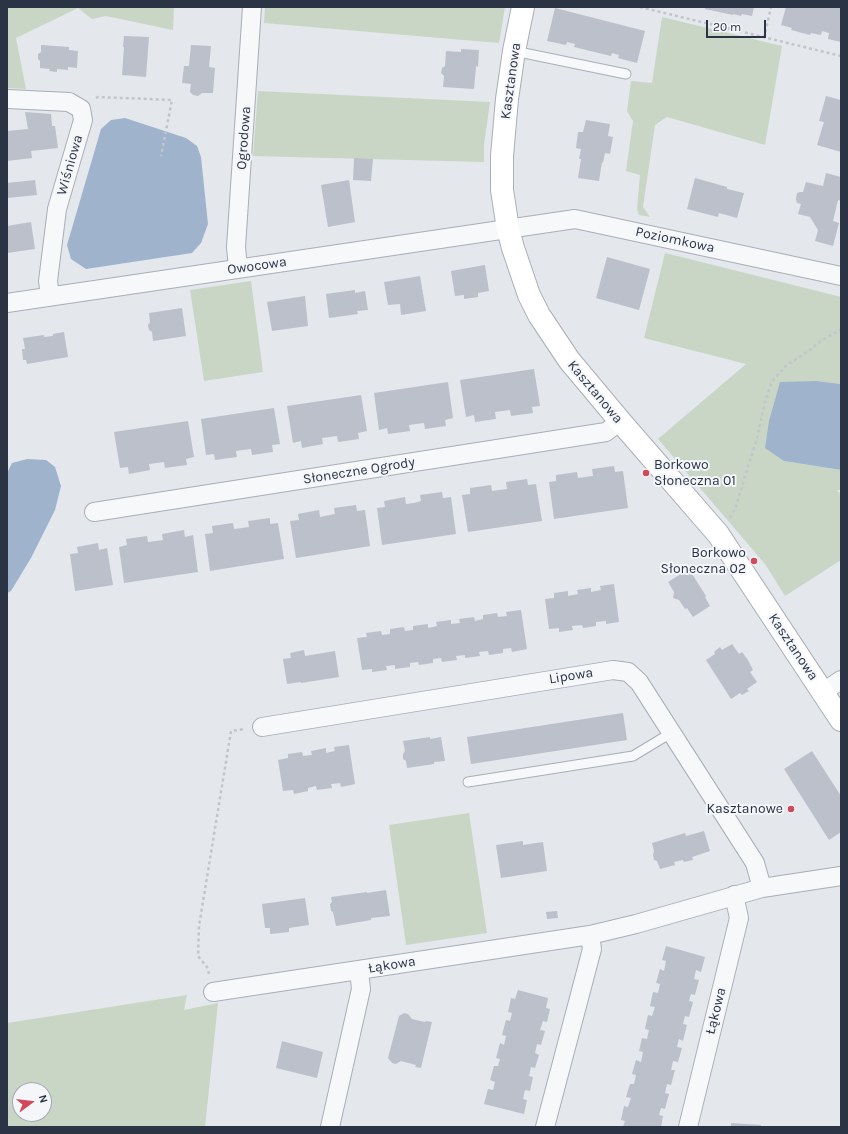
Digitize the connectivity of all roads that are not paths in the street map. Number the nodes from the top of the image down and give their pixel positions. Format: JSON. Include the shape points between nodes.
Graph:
{"nodes":[{"id":1,"x":252,"y":7,"type":"edge"},
{"id":2,"x":523,"y":7,"type":"edge"},
{"id":3,"x":514,"y":51,"type":"junction"},
{"id":4,"x":626,"y":74,"type":"dead end"},
{"id":5,"x":7,"y":98,"type":"edge"},
{"id":6,"x":508,"y":229,"type":"junction"},
{"id":7,"x":238,"y":268,"type":"junction"},
{"id":8,"x":841,"y":276,"type":"edge"},
{"id":9,"x":50,"y":296,"type":"junction"},
{"id":10,"x":7,"y":303,"type":"edge"},
{"id":11,"x":620,"y":421,"type":"junction"},
{"id":12,"x":94,"y":512,"type":"dead end"},
{"id":13,"x":841,"y":680,"type":"edge"},
{"id":14,"x":823,"y":692,"type":"junction"},
{"id":15,"x":841,"y":720,"type":"edge"},
{"id":16,"x":262,"y":727,"type":"dead end"},
{"id":17,"x":671,"y":733,"type":"junction"},
{"id":18,"x":468,"y":782,"type":"dead end"},
{"id":19,"x":841,"y":876,"type":"edge"},
{"id":20,"x":762,"y":888,"type":"junction"},
{"id":21,"x":734,"y":895,"type":"junction"},
{"id":22,"x":590,"y":935,"type":"junction"},
{"id":23,"x":359,"y":970,"type":"junction"},
{"id":24,"x":213,"y":992,"type":"road end"},
{"id":25,"x":330,"y":1127,"type":"edge"},
{"id":26,"x":545,"y":1127,"type":"edge"},
{"id":27,"x":688,"y":1127,"type":"edge"}],
"edges":[{"from":1,"to":7,"type":"street","name":"Ogrodowa","via":[[236,247]]},
{"from":2,"to":3,"type":"street","name":"Kasztanowa"},
{"from":3,"to":4,"type":"lane"},
{"from":3,"to":6,"type":"street","name":"Kasztanowa","via":[[502,156],[502,190]]},
{"from":5,"to":9,"type":"street","name":"Wiśniowa","via":[[69,102],[80,109],[83,120],[57,209],[48,281]]},
{"from":6,"to":7,"type":"street","name":"Owocowa"},
{"from":6,"to":8,"type":"street","name":"Poziomkowa","via":[[575,219]]},
{"from":6,"to":11,"type":"street","name":"Kasztanowa","via":[[518,266],[539,315],[569,360]]},
{"from":7,"to":9,"type":"street","name":"Owocowa"},
{"from":9,"to":10,"type":"street","name":"Owocowa"},
{"from":11,"to":12,"type":"street","name":"Słoneczne Ogrody","via":[[606,432]]},
{"from":11,"to":14,"type":"street","name":"Kasztanowa","via":[[718,534]]},
{"from":13,"to":14,"type":"street"},
{"from":14,"to":15,"type":"street","name":"Kasztanowa"},
{"from":16,"to":17,"type":"street","name":"Lipowa","via":[[612,670],[628,672],[639,682]]},
{"from":17,"to":18,"type":"lane","via":[[633,756]]},
{"from":17,"to":20,"type":"street","name":"Lipowa","via":[[755,863]]},
{"from":19,"to":20,"type":"street","name":"Łąkowa"},
{"from":20,"to":21,"type":"street","name":"Łąkowa"},
{"from":21,"to":22,"type":"street","name":"Łąkowa"},
{"from":21,"to":27,"type":"street","name":"Łąkowa","via":[[739,918]]},
{"from":22,"to":23,"type":"street","name":"Łąkowa"},
{"from":22,"to":26,"type":"street","via":[[592,949]]},
{"from":23,"to":24,"type":"street","name":"Łąkowa"},
{"from":23,"to":25,"type":"street","name":"Łąkowa","via":[[361,989]]}]}
